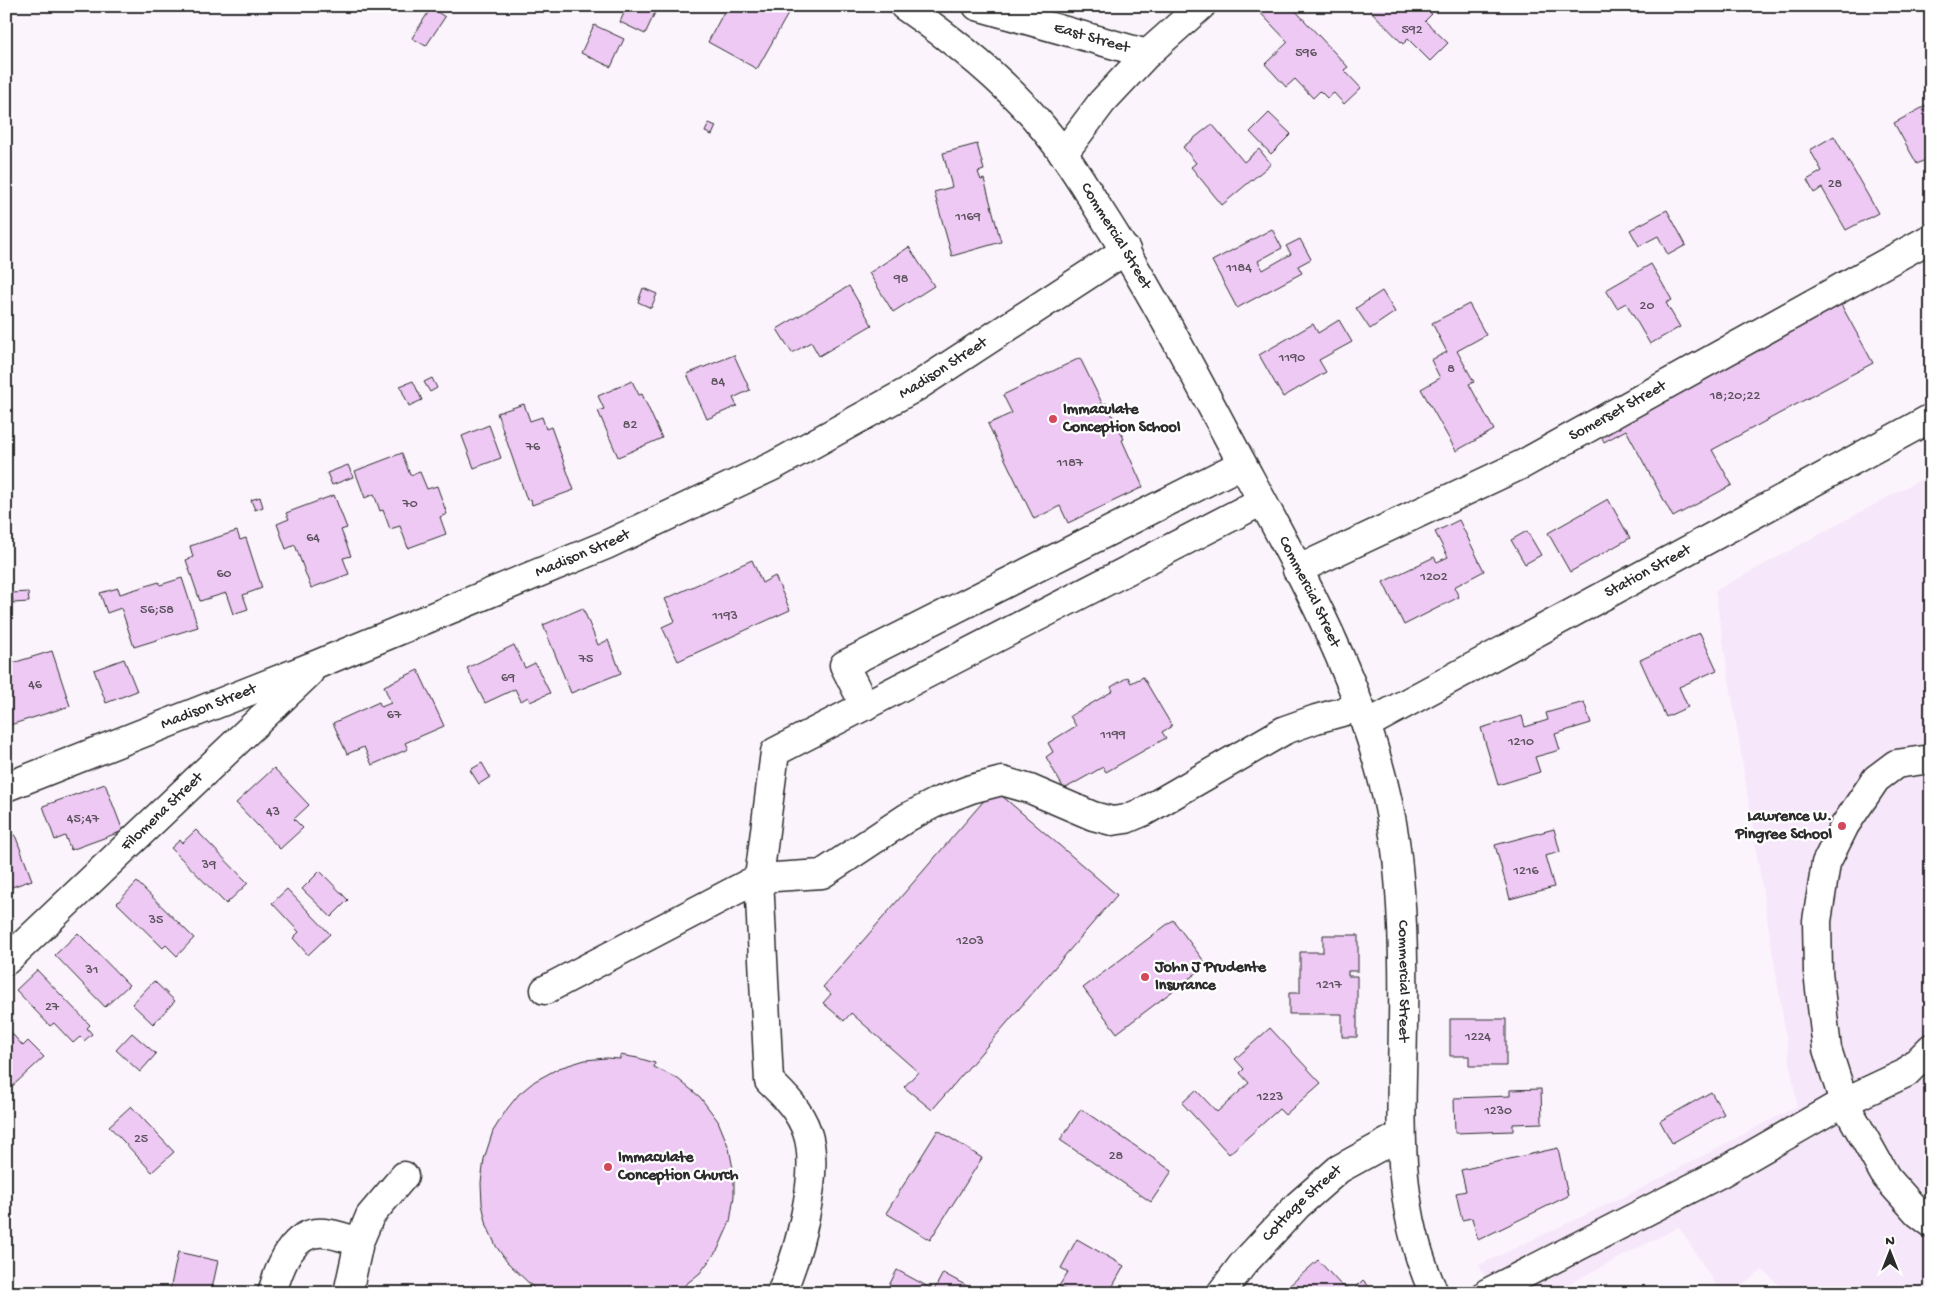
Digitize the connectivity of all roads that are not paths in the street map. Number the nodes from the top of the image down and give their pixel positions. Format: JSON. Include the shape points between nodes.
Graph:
{"nodes":[{"id":1,"x":904,"y":6,"type":"edge"},
{"id":2,"x":977,"y":6,"type":"edge"},
{"id":3,"x":1201,"y":6,"type":"edge"},
{"id":4,"x":1147,"y":54,"type":"junction"},
{"id":5,"x":1063,"y":154,"type":"junction"},
{"id":6,"x":1931,"y":238,"type":"edge"},
{"id":7,"x":1126,"y":250,"type":"junction"},
{"id":8,"x":1931,"y":418,"type":"edge"},
{"id":9,"x":1242,"y":464,"type":"junction"},
{"id":10,"x":1262,"y":501,"type":"junction"},
{"id":11,"x":1297,"y":570,"type":"junction"},
{"id":12,"x":318,"y":664,"type":"junction"},
{"id":13,"x":865,"y":706,"type":"junction"},
{"id":14,"x":1363,"y":716,"type":"junction"},
{"id":15,"x":1931,"y":759,"type":"edge"},
{"id":16,"x":6,"y":787,"type":"edge"},
{"id":17,"x":759,"y":878,"type":"junction"},
{"id":18,"x":6,"y":961,"type":"edge"},
{"id":19,"x":545,"y":990,"type":"dead end"},
{"id":20,"x":1931,"y":1048,"type":"edge"},
{"id":21,"x":1844,"y":1102,"type":"junction"},
{"id":22,"x":1401,"y":1135,"type":"junction"},
{"id":23,"x":404,"y":1176,"type":"dead end"},
{"id":24,"x":1931,"y":1223,"type":"edge"},
{"id":25,"x":359,"y":1242,"type":"junction"},
{"id":26,"x":272,"y":1293,"type":"edge"},
{"id":27,"x":348,"y":1293,"type":"edge"},
{"id":28,"x":781,"y":1293,"type":"edge"},
{"id":29,"x":1222,"y":1293,"type":"edge"},
{"id":30,"x":1434,"y":1293,"type":"edge"},
{"id":31,"x":1487,"y":1293,"type":"edge"}],
"edges":[{"from":1,"to":5,"type":"street","name":"Commercial Street","via":[[981,65],[1022,103]]},
{"from":2,"to":4,"type":"street","name":"East Street"},
{"from":3,"to":4,"type":"street","name":"East Street"},
{"from":4,"to":5,"type":"street","name":"East Street","via":[[1102,102]]},
{"from":5,"to":7,"type":"street","name":"Commercial Street"},
{"from":6,"to":11,"type":"street","name":"Somerset Street","via":[[1523,464]]},
{"from":7,"to":9,"type":"street","name":"Commercial Street"},
{"from":7,"to":12,"type":"street","name":"Madison Street","via":[[916,387],[773,466],[606,545]]},
{"from":8,"to":14,"type":"street","name":"Station Street"},
{"from":9,"to":10,"type":"street","name":"Commercial Street"},
{"from":9,"to":13,"type":"street","via":[[844,665]]},
{"from":10,"to":11,"type":"street","name":"Commercial Street"},
{"from":10,"to":13,"type":"street"},
{"from":11,"to":14,"type":"street","name":"Commercial Street","via":[[1333,640]]},
{"from":12,"to":16,"type":"street","name":"Madison Street"},
{"from":12,"to":18,"type":"street","name":"Filomena Street"},
{"from":13,"to":17,"type":"street","via":[[775,752]]},
{"from":14,"to":17,"type":"street","name":"Station Street","via":[[1316,718],[1285,730],[1146,811],[1126,819],[1112,821],[1093,816],[1030,789],[1002,781],[937,802],[908,817],[822,874]]},
{"from":14,"to":22,"type":"street","name":"Commercial Street","via":[[1387,803],[1400,888],[1403,961]]},
{"from":15,"to":21,"type":"street","via":[[1896,764],[1876,778],[1845,825],[1826,864],[1816,921],[1818,972],[1828,1048]]},
{"from":17,"to":19,"type":"street"},
{"from":17,"to":28,"type":"street","via":[[769,1081],[792,1102],[808,1133],[811,1162],[799,1244]]},
{"from":20,"to":21,"type":"street","via":[[1906,1073]]},
{"from":21,"to":24,"type":"street","via":[[1886,1177]]},
{"from":21,"to":31,"type":"street","via":[[1719,1174]]},
{"from":22,"to":29,"type":"street","name":"Cottage Street","via":[[1339,1169],[1292,1212],[1243,1264]]},
{"from":22,"to":30,"type":"street","name":"Commercial Street","via":[[1406,1202],[1414,1240]]},
{"from":23,"to":25,"type":"street","via":[[370,1216]]},
{"from":25,"to":26,"type":"street","via":[[323,1232],[307,1235],[291,1248]]},
{"from":25,"to":27,"type":"street"}]}
